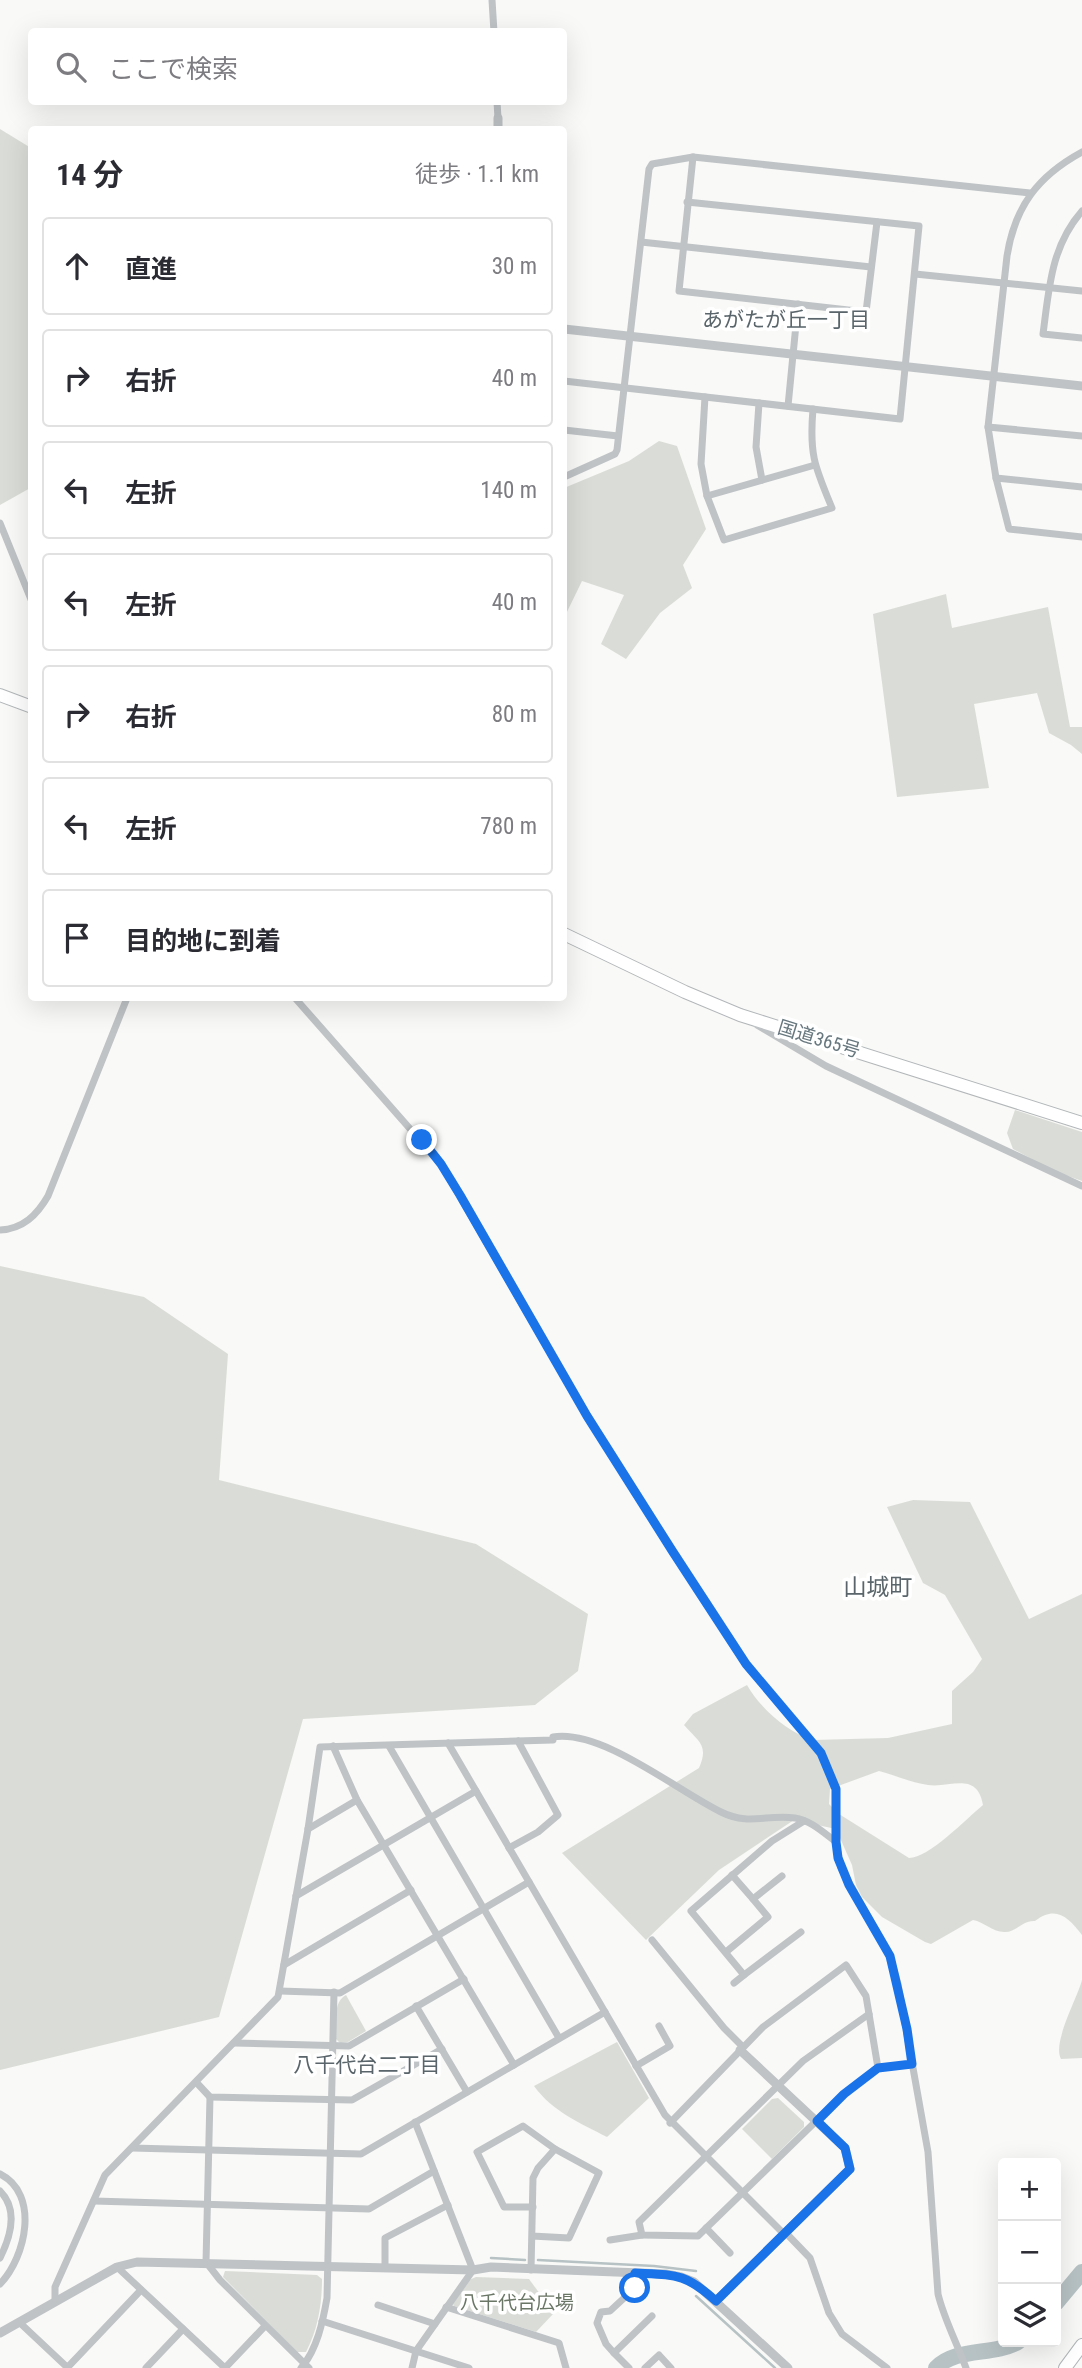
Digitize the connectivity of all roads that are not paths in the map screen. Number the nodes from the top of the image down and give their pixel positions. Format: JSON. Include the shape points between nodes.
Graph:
{"nodes":[{"id":1,"x":492,"y":0,"type":"edge"},
{"id":2,"x":494,"y":28,"type":"edge"},
{"id":3,"x":497,"y":105,"type":"edge"},
{"id":4,"x":498,"y":118,"type":"joint"},
{"id":5,"x":498,"y":126,"type":"edge"},
{"id":6,"x":1082,"y":152,"type":"edge"},
{"id":7,"x":693,"y":157,"type":"junction"},
{"id":8,"x":1030,"y":193,"type":"junction"},
{"id":9,"x":687,"y":202,"type":"junction"},
{"id":10,"x":1082,"y":211,"type":"edge"},
{"id":11,"x":877,"y":222,"type":"junction"},
{"id":12,"x":641,"y":242,"type":"junction"},
{"id":13,"x":683,"y":246,"type":"junction"},
{"id":14,"x":871,"y":267,"type":"junction"},
{"id":15,"x":915,"y":274,"type":"junction"},
{"id":16,"x":1003,"y":283,"type":"junction"},
{"id":17,"x":1049,"y":288,"type":"junction"},
{"id":18,"x":1082,"y":291,"type":"edge"},
{"id":19,"x":798,"y":304,"type":"junction"},
{"id":20,"x":567,"y":329,"type":"edge"},
{"id":21,"x":630,"y":336,"type":"junction"},
{"id":22,"x":1082,"y":338,"type":"edge"},
{"id":23,"x":793,"y":354,"type":"junction"},
{"id":24,"x":907,"y":367,"type":"junction"},
{"id":25,"x":993,"y":376,"type":"junction"},
{"id":26,"x":567,"y":381,"type":"edge"},
{"id":27,"x":1082,"y":386,"type":"edge"},
{"id":28,"x":624,"y":388,"type":"junction"},
{"id":29,"x":705,"y":397,"type":"junction"},
{"id":30,"x":760,"y":403,"type":"junction"},
{"id":31,"x":788,"y":406,"type":"junction"},
{"id":32,"x":813,"y":409,"type":"junction"},
{"id":33,"x":988,"y":427,"type":"junction"},
{"id":34,"x":567,"y":430,"type":"edge"},
{"id":35,"x":618,"y":436,"type":"junction"},
{"id":36,"x":1082,"y":436,"type":"edge"},
{"id":37,"x":815,"y":466,"type":"junction"},
{"id":38,"x":567,"y":476,"type":"edge"},
{"id":39,"x":996,"y":478,"type":"junction"},
{"id":40,"x":762,"y":480,"type":"junction"},
{"id":41,"x":1082,"y":487,"type":"edge"},
{"id":42,"x":707,"y":496,"type":"junction"},
{"id":43,"x":0,"y":523,"type":"edge"},
{"id":44,"x":1082,"y":537,"type":"edge"},
{"id":45,"x":28,"y":592,"type":"edge"},
{"id":46,"x":0,"y":695,"type":"edge"},
{"id":47,"x":28,"y":706,"type":"edge"},
{"id":48,"x":567,"y":935,"type":"edge"},
{"id":49,"x":126,"y":1001,"type":"edge"},
{"id":50,"x":298,"y":1001,"type":"edge"},
{"id":51,"x":740,"y":1015,"type":"junction"},
{"id":52,"x":1082,"y":1123,"type":"edge"},
{"id":53,"x":1082,"y":1186,"type":"edge"},
{"id":54,"x":0,"y":1230,"type":"edge"},
{"id":55,"x":518,"y":1741,"type":"junction"},
{"id":56,"x":448,"y":1743,"type":"junction"},
{"id":57,"x":332,"y":1746,"type":"junction"},
{"id":58,"x":389,"y":1746,"type":"junction"},
{"id":59,"x":475,"y":1791,"type":"junction"},
{"id":60,"x":357,"y":1800,"type":"junction"},
{"id":61,"x":430,"y":1818,"type":"junction"},
{"id":62,"x":804,"y":1821,"type":"junction"},
{"id":63,"x":308,"y":1829,"type":"junction"},
{"id":64,"x":836,"y":1842,"type":"junction"},
{"id":65,"x":385,"y":1844,"type":"junction"},
{"id":66,"x":509,"y":1849,"type":"junction"},
{"id":67,"x":733,"y":1875,"type":"junction"},
{"id":68,"x":782,"y":1876,"type":"dead end"},
{"id":69,"x":529,"y":1882,"type":"junction"},
{"id":70,"x":411,"y":1890,"type":"junction"},
{"id":71,"x":296,"y":1896,"type":"junction"},
{"id":72,"x":753,"y":1899,"type":"junction"},
{"id":73,"x":484,"y":1909,"type":"junction"},
{"id":74,"x":801,"y":1932,"type":"dead end"},
{"id":75,"x":438,"y":1936,"type":"junction"},
{"id":76,"x":652,"y":1940,"type":"dead end"},
{"id":77,"x":726,"y":1952,"type":"junction"},
{"id":78,"x":284,"y":1965,"type":"junction"},
{"id":79,"x":744,"y":1975,"type":"junction"},
{"id":80,"x":464,"y":1979,"type":"junction"},
{"id":81,"x":734,"y":1983,"type":"dead end"},
{"id":82,"x":280,"y":1991,"type":"junction"},
{"id":83,"x":334,"y":1992,"type":"junction"},
{"id":84,"x":416,"y":2006,"type":"junction"},
{"id":85,"x":605,"y":2012,"type":"junction"},
{"id":86,"x":869,"y":2014,"type":"junction"},
{"id":87,"x":659,"y":2026,"type":"dead end"},
{"id":88,"x":559,"y":2038,"type":"junction"},
{"id":89,"x":234,"y":2043,"type":"junction"},
{"id":90,"x":332,"y":2046,"type":"junction"},
{"id":91,"x":741,"y":2048,"type":"junction"},
{"id":92,"x":442,"y":2049,"type":"junction"},
{"id":93,"x":912,"y":2064,"type":"junction"},
{"id":94,"x":514,"y":2065,"type":"junction"},
{"id":95,"x":636,"y":2066,"type":"junction"},
{"id":96,"x":878,"y":2068,"type":"junction"},
{"id":97,"x":196,"y":2082,"type":"junction"},
{"id":98,"x":778,"y":2086,"type":"junction"},
{"id":99,"x":467,"y":2092,"type":"junction"},
{"id":100,"x":210,"y":2097,"type":"junction"},
{"id":101,"x":331,"y":2100,"type":"junction"},
{"id":102,"x":817,"y":2121,"type":"junction"},
{"id":103,"x":415,"y":2122,"type":"junction"},
{"id":104,"x":670,"y":2123,"type":"junction"},
{"id":105,"x":131,"y":2148,"type":"junction"},
{"id":106,"x":555,"y":2149,"type":"junction"},
{"id":107,"x":209,"y":2150,"type":"junction"},
{"id":108,"x":329,"y":2153,"type":"junction"},
{"id":109,"x":706,"y":2157,"type":"junction"},
{"id":110,"x":434,"y":2171,"type":"junction"},
{"id":111,"x":0,"y":2174,"type":"edge"},
{"id":112,"x":0,"y":2191,"type":"edge"},
{"id":113,"x":742,"y":2193,"type":"junction"},
{"id":114,"x":94,"y":2201,"type":"junction"},
{"id":115,"x":208,"y":2204,"type":"junction"},
{"id":116,"x":448,"y":2205,"type":"junction"},
{"id":117,"x":328,"y":2207,"type":"junction"},
{"id":118,"x":533,"y":2207,"type":"junction"},
{"id":119,"x":706,"y":2228,"type":"junction"},
{"id":120,"x":785,"y":2233,"type":"junction"},
{"id":121,"x":642,"y":2235,"type":"junction"},
{"id":122,"x":532,"y":2236,"type":"junction"},
{"id":123,"x":610,"y":2240,"type":"dead end"},
{"id":124,"x":730,"y":2253,"type":"dead end"},
{"id":125,"x":0,"y":2259,"type":"edge"},
{"id":126,"x":206,"y":2262,"type":"junction"},
{"id":127,"x":327,"y":2266,"type":"junction"},
{"id":128,"x":117,"y":2267,"type":"junction"},
{"id":129,"x":385,"y":2267,"type":"junction"},
{"id":130,"x":473,"y":2270,"type":"junction"},
{"id":131,"x":531,"y":2270,"type":"junction"},
{"id":132,"x":635,"y":2273,"type":"junction"},
{"id":133,"x":0,"y":2284,"type":"edge"},
{"id":134,"x":141,"y":2290,"type":"junction"},
{"id":135,"x":55,"y":2301,"type":"junction"},
{"id":136,"x":716,"y":2301,"type":"junction"},
{"id":137,"x":378,"y":2305,"type":"dead end"},
{"id":138,"x":446,"y":2307,"type":"junction"},
{"id":139,"x":652,"y":2316,"type":"dead end"},
{"id":140,"x":322,"y":2321,"type":"junction"},
{"id":141,"x":19,"y":2322,"type":"junction"},
{"id":142,"x":435,"y":2324,"type":"junction"},
{"id":143,"x":265,"y":2326,"type":"junction"},
{"id":144,"x":183,"y":2329,"type":"junction"},
{"id":145,"x":0,"y":2333,"type":"edge"},
{"id":146,"x":1082,"y":2344,"type":"edge"},
{"id":147,"x":416,"y":2351,"type":"junction"},
{"id":148,"x":614,"y":2353,"type":"junction"},
{"id":149,"x":305,"y":2367,"type":"edge"},
{"id":150,"x":965,"y":2367,"type":"edge"},
{"id":151,"x":68,"y":2368,"type":"edge"},
{"id":152,"x":146,"y":2368,"type":"edge"},
{"id":153,"x":225,"y":2368,"type":"edge"},
{"id":154,"x":412,"y":2368,"type":"edge"},
{"id":155,"x":469,"y":2368,"type":"edge"},
{"id":156,"x":566,"y":2368,"type":"edge"},
{"id":157,"x":629,"y":2368,"type":"edge"},
{"id":158,"x":645,"y":2368,"type":"edge"},
{"id":159,"x":671,"y":2368,"type":"edge"},
{"id":160,"x":788,"y":2368,"type":"edge"},
{"id":161,"x":887,"y":2368,"type":"edge"},
{"id":162,"x":1065,"y":2368,"type":"edge"}],
"edges":[{"from":1,"to":2,"type":"street"},
{"from":3,"to":4,"type":"street"},
{"from":4,"to":5,"type":"street"},
{"from":6,"to":8,"type":"street"},
{"from":7,"to":8,"type":"street"},
{"from":7,"to":9,"type":"street"},
{"from":7,"to":12,"type":"street","via":[[652,164]]},
{"from":8,"to":16,"type":"street","via":[[1009,244]]},
{"from":9,"to":11,"type":"street"},
{"from":9,"to":13,"type":"street"},
{"from":10,"to":17,"type":"street","via":[[1061,242]]},
{"from":11,"to":14,"type":"street"},
{"from":11,"to":15,"type":"street","via":[[919,226]]},
{"from":12,"to":13,"type":"street"},
{"from":12,"to":21,"type":"street"},
{"from":13,"to":14,"type":"street"},
{"from":13,"to":19,"type":"street","via":[[679,291]]},
{"from":14,"to":19,"type":"street","via":[[866,312]]},
{"from":15,"to":16,"type":"street"},
{"from":15,"to":24,"type":"street"},
{"from":16,"to":17,"type":"street"},
{"from":16,"to":25,"type":"street"},
{"from":17,"to":18,"type":"street"},
{"from":17,"to":22,"type":"street","via":[[1043,334]]},
{"from":19,"to":23,"type":"street"},
{"from":20,"to":21,"type":"street"},
{"from":21,"to":23,"type":"street"},
{"from":21,"to":28,"type":"street"},
{"from":23,"to":24,"type":"street"},
{"from":23,"to":31,"type":"street"},
{"from":24,"to":25,"type":"street"},
{"from":24,"to":32,"type":"street","via":[[900,419]]},
{"from":25,"to":27,"type":"street"},
{"from":25,"to":33,"type":"street"},
{"from":26,"to":28,"type":"street"},
{"from":28,"to":29,"type":"street"},
{"from":28,"to":35,"type":"street"},
{"from":29,"to":30,"type":"street"},
{"from":29,"to":42,"type":"street","via":[[701,464]]},
{"from":30,"to":31,"type":"street"},
{"from":30,"to":40,"type":"street","via":[[756,447]]},
{"from":31,"to":32,"type":"street"},
{"from":32,"to":37,"type":"street"},
{"from":33,"to":36,"type":"street"},
{"from":33,"to":39,"type":"street"},
{"from":34,"to":35,"type":"street"},
{"from":35,"to":38,"type":"street","via":[[615,454]]},
{"from":37,"to":40,"type":"street"},
{"from":37,"to":42,"type":"street","via":[[832,508],[724,540]]},
{"from":39,"to":41,"type":"street"},
{"from":39,"to":44,"type":"street","via":[[1009,529]]},
{"from":40,"to":42,"type":"street"},
{"from":43,"to":45,"type":"street"},
{"from":46,"to":47,"type":"main road"},
{"from":48,"to":51,"type":"main road","name":"国道365号"},
{"from":49,"to":54,"type":"street","via":[[39,1213],[25,1223]]},
{"from":50,"to":64,"type":"street","via":[[441,1164],[587,1416],[673,1552],[746,1664],[821,1753],[836,1789]]},
{"from":51,"to":52,"type":"main road","name":"国道365号"},
{"from":51,"to":53,"type":"street","via":[[825,1066]]},
{"from":55,"to":56,"type":"street"},
{"from":55,"to":62,"type":"street","via":[[553,1740],[562,1735],[582,1740],[623,1754],[734,1818]]},
{"from":55,"to":66,"type":"street","via":[[558,1815]]},
{"from":56,"to":58,"type":"street"},
{"from":56,"to":59,"type":"street"},
{"from":57,"to":58,"type":"street"},
{"from":57,"to":60,"type":"street"},
{"from":57,"to":63,"type":"street","via":[[320,1747]]},
{"from":58,"to":61,"type":"street"},
{"from":59,"to":61,"type":"street"},
{"from":59,"to":66,"type":"street"},
{"from":60,"to":63,"type":"street"},
{"from":60,"to":65,"type":"street"},
{"from":61,"to":65,"type":"street"},
{"from":61,"to":73,"type":"street"},
{"from":62,"to":64,"type":"street"},
{"from":62,"to":67,"type":"street"},
{"from":63,"to":71,"type":"street"},
{"from":64,"to":93,"type":"street","via":[[849,1885],[890,1956]]},
{"from":65,"to":70,"type":"street"},
{"from":65,"to":71,"type":"street"},
{"from":66,"to":69,"type":"street"},
{"from":67,"to":72,"type":"street"},
{"from":67,"to":77,"type":"street","via":[[691,1911]]},
{"from":68,"to":72,"type":"street"},
{"from":69,"to":73,"type":"street"},
{"from":69,"to":85,"type":"street"},
{"from":70,"to":75,"type":"street"},
{"from":70,"to":78,"type":"street"},
{"from":71,"to":78,"type":"street"},
{"from":72,"to":77,"type":"street","via":[[768,1917]]},
{"from":73,"to":75,"type":"street"},
{"from":73,"to":88,"type":"street"},
{"from":74,"to":79,"type":"street"},
{"from":75,"to":80,"type":"street"},
{"from":75,"to":83,"type":"street","via":[[340,1993]]},
{"from":76,"to":91,"type":"street"},
{"from":77,"to":79,"type":"street"},
{"from":78,"to":82,"type":"street"},
{"from":79,"to":81,"type":"street"},
{"from":80,"to":84,"type":"street"},
{"from":80,"to":94,"type":"street"},
{"from":82,"to":83,"type":"street"},
{"from":82,"to":89,"type":"street"},
{"from":83,"to":90,"type":"street"},
{"from":84,"to":90,"type":"street","via":[[349,2046]]},
{"from":84,"to":92,"type":"street"},
{"from":85,"to":88,"type":"street"},
{"from":85,"to":95,"type":"street"},
{"from":86,"to":91,"type":"street","via":[[866,1996],[846,1965]]},
{"from":86,"to":96,"type":"street"},
{"from":86,"to":98,"type":"street","via":[[803,2061]]},
{"from":87,"to":95,"type":"street","via":[[670,2046]]},
{"from":88,"to":94,"type":"street"},
{"from":89,"to":90,"type":"street"},
{"from":89,"to":97,"type":"street"},
{"from":90,"to":101,"type":"street"},
{"from":91,"to":98,"type":"street"},
{"from":91,"to":104,"type":"street"},
{"from":92,"to":99,"type":"street"},
{"from":92,"to":101,"type":"street","via":[[357,2099]]},
{"from":93,"to":96,"type":"street"},
{"from":93,"to":150,"type":"street","via":[[928,2152],[938,2294]]},
{"from":94,"to":99,"type":"street"},
{"from":95,"to":104,"type":"street"},
{"from":96,"to":102,"type":"street"},
{"from":97,"to":100,"type":"street"},
{"from":97,"to":105,"type":"street"},
{"from":98,"to":102,"type":"street"},
{"from":98,"to":109,"type":"street"},
{"from":99,"to":103,"type":"street"},
{"from":100,"to":101,"type":"street"},
{"from":100,"to":107,"type":"street"},
{"from":101,"to":108,"type":"street"},
{"from":102,"to":113,"type":"street"},
{"from":102,"to":120,"type":"street","via":[[845,2148],[850,2169]]},
{"from":103,"to":108,"type":"street","via":[[361,2154]]},
{"from":103,"to":110,"type":"street"},
{"from":104,"to":109,"type":"street"},
{"from":105,"to":107,"type":"street"},
{"from":105,"to":114,"type":"street","via":[[105,2175]]},
{"from":106,"to":118,"type":"street","via":[[533,2178]]},
{"from":106,"to":118,"type":"street","via":[[523,2126],[477,2152],[504,2207]]},
{"from":106,"to":122,"type":"street","via":[[599,2173],[569,2238]]},
{"from":107,"to":108,"type":"street"},
{"from":107,"to":115,"type":"street"},
{"from":108,"to":117,"type":"street"},
{"from":109,"to":113,"type":"street"},
{"from":109,"to":121,"type":"street","via":[[639,2222]]},
{"from":110,"to":116,"type":"street"},
{"from":110,"to":117,"type":"street","via":[[369,2209]]},
{"from":111,"to":133,"type":"street","via":[[19,2191],[25,2215],[21,2246]]},
{"from":112,"to":125,"type":"street","via":[[9,2204],[12,2222]]},
{"from":113,"to":119,"type":"street"},
{"from":113,"to":120,"type":"street"},
{"from":114,"to":115,"type":"street"},
{"from":114,"to":135,"type":"street","via":[[55,2287]]},
{"from":115,"to":117,"type":"street"},
{"from":115,"to":126,"type":"street"},
{"from":116,"to":129,"type":"street","via":[[385,2238]]},
{"from":116,"to":130,"type":"street"},
{"from":117,"to":127,"type":"street"},
{"from":118,"to":122,"type":"street"},
{"from":119,"to":121,"type":"street","via":[[698,2236]]},
{"from":119,"to":124,"type":"street"},
{"from":120,"to":136,"type":"street"},
{"from":120,"to":161,"type":"street","via":[[810,2258],[829,2313],[842,2334]]},
{"from":121,"to":123,"type":"street"},
{"from":122,"to":131,"type":"street"},
{"from":126,"to":127,"type":"street"},
{"from":126,"to":128,"type":"street","via":[[146,2261]]},
{"from":126,"to":143,"type":"street"},
{"from":127,"to":129,"type":"street"},
{"from":127,"to":140,"type":"street"},
{"from":128,"to":134,"type":"street"},
{"from":128,"to":135,"type":"street"},
{"from":129,"to":130,"type":"street"},
{"from":130,"to":131,"type":"street"},
{"from":130,"to":138,"type":"street"},
{"from":131,"to":132,"type":"street"},
{"from":132,"to":136,"type":"street","via":[[681,2277]]},
{"from":132,"to":148,"type":"street","via":[[635,2288],[610,2311],[601,2312],[597,2323]]},
{"from":134,"to":144,"type":"street"},
{"from":134,"to":151,"type":"street"},
{"from":135,"to":141,"type":"street"},
{"from":136,"to":160,"type":"street"},
{"from":137,"to":142,"type":"street"},
{"from":138,"to":142,"type":"street"},
{"from":138,"to":156,"type":"street","via":[[559,2343]]},
{"from":139,"to":148,"type":"street"},
{"from":140,"to":147,"type":"street"},
{"from":140,"to":149,"type":"street"},
{"from":141,"to":145,"type":"street"},
{"from":141,"to":151,"type":"street"},
{"from":142,"to":147,"type":"street"},
{"from":143,"to":149,"type":"street"},
{"from":143,"to":153,"type":"street"},
{"from":144,"to":152,"type":"street"},
{"from":144,"to":153,"type":"street"},
{"from":146,"to":162,"type":"main road"},
{"from":147,"to":154,"type":"street"},
{"from":147,"to":155,"type":"street"},
{"from":148,"to":157,"type":"street"},
{"from":158,"to":159,"type":"street","via":[[659,2355]]}]}
